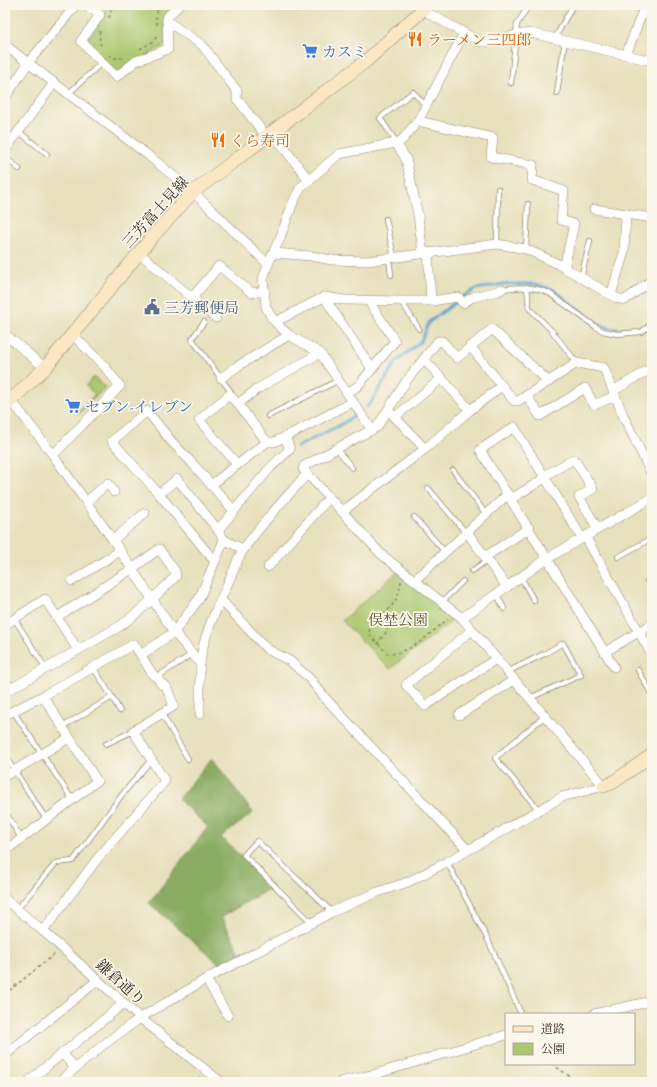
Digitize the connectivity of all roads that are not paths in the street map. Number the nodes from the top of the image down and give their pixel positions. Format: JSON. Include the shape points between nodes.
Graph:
{"nodes":[{"id":1,"x":76,"y":5,"type":"edge"},
{"id":2,"x":86,"y":5,"type":"edge"},
{"id":3,"x":179,"y":5,"type":"edge"},
{"id":4,"x":529,"y":5,"type":"edge"},
{"id":5,"x":573,"y":5,"type":"edge"},
{"id":6,"x":644,"y":5,"type":"edge"},
{"id":7,"x":426,"y":6,"type":"edge"},
{"id":8,"x":167,"y":21,"type":"junction"},
{"id":9,"x":464,"y":33,"type":"junction"},
{"id":10,"x":516,"y":35,"type":"junction"},
{"id":11,"x":554,"y":38,"type":"junction"},
{"id":12,"x":565,"y":40,"type":"junction"},
{"id":13,"x":5,"y":45,"type":"edge"},
{"id":14,"x":626,"y":55,"type":"junction"},
{"id":15,"x":652,"y":61,"type":"edge"},
{"id":16,"x":28,"y":63,"type":"junction"},
{"id":17,"x":98,"y":66,"type":"dead end"},
{"id":18,"x":54,"y":83,"type":"junction"},
{"id":19,"x":511,"y":83,"type":"dead end"},
{"id":20,"x":557,"y":93,"type":"dead end"},
{"id":21,"x":68,"y":94,"type":"junction"},
{"id":22,"x":5,"y":98,"type":"edge"},
{"id":23,"x":426,"y":106,"type":"junction"},
{"id":24,"x":418,"y":122,"type":"junction"},
{"id":25,"x":19,"y":132,"type":"junction"},
{"id":26,"x":269,"y":135,"type":"junction"},
{"id":27,"x":396,"y":143,"type":"junction"},
{"id":28,"x":5,"y":150,"type":"edge"},
{"id":29,"x":47,"y":154,"type":"dead end"},
{"id":30,"x":5,"y":158,"type":"edge"},
{"id":31,"x":19,"y":169,"type":"dead end"},
{"id":32,"x":309,"y":180,"type":"junction"},
{"id":33,"x":498,"y":189,"type":"dead end"},
{"id":34,"x":193,"y":192,"type":"junction"},
{"id":35,"x":528,"y":204,"type":"dead end"},
{"id":36,"x":594,"y":209,"type":"dead end"},
{"id":37,"x":626,"y":214,"type":"junction"},
{"id":38,"x":652,"y":218,"type":"edge"},
{"id":39,"x":386,"y":219,"type":"dead end"},
{"id":40,"x":590,"y":241,"type":"dead end"},
{"id":41,"x":497,"y":244,"type":"junction"},
{"id":42,"x":526,"y":249,"type":"junction"},
{"id":43,"x":139,"y":253,"type":"junction"},
{"id":44,"x":274,"y":253,"type":"junction"},
{"id":45,"x":425,"y":253,"type":"junction"},
{"id":46,"x":392,"y":257,"type":"junction"},
{"id":47,"x":268,"y":264,"type":"junction"},
{"id":48,"x":564,"y":268,"type":"junction"},
{"id":49,"x":391,"y":274,"type":"dead end"},
{"id":50,"x":581,"y":278,"type":"junction"},
{"id":51,"x":652,"y":280,"type":"edge"},
{"id":52,"x":527,"y":287,"type":"junction"},
{"id":53,"x":502,"y":289,"type":"joint"},
{"id":54,"x":264,"y":291,"type":"junction"},
{"id":55,"x":611,"y":295,"type":"junction"},
{"id":56,"x":324,"y":297,"type":"junction"},
{"id":57,"x":192,"y":298,"type":"junction"},
{"id":58,"x":368,"y":300,"type":"junction"},
{"id":59,"x":401,"y":301,"type":"junction"},
{"id":60,"x":431,"y":301,"type":"junction"},
{"id":61,"x":216,"y":318,"type":"dead end"},
{"id":62,"x":204,"y":322,"type":"dead end"},
{"id":63,"x":275,"y":322,"type":"junction"},
{"id":64,"x":652,"y":324,"type":"edge"},
{"id":65,"x":419,"y":329,"type":"dead end"},
{"id":66,"x":5,"y":334,"type":"edge"},
{"id":67,"x":72,"y":334,"type":"junction"},
{"id":68,"x":289,"y":335,"type":"junction"},
{"id":69,"x":470,"y":346,"type":"junction"},
{"id":70,"x":320,"y":353,"type":"junction"},
{"id":71,"x":424,"y":359,"type":"junction"},
{"id":72,"x":577,"y":363,"type":"junction"},
{"id":73,"x":45,"y":368,"type":"junction"},
{"id":74,"x":652,"y":368,"type":"edge"},
{"id":75,"x":372,"y":369,"type":"junction"},
{"id":76,"x":221,"y":378,"type":"junction"},
{"id":77,"x":442,"y":378,"type":"junction"},
{"id":78,"x":340,"y":380,"type":"junction"},
{"id":79,"x":548,"y":382,"type":"junction"},
{"id":80,"x":502,"y":386,"type":"junction"},
{"id":81,"x":347,"y":393,"type":"junction"},
{"id":82,"x":614,"y":394,"type":"junction"},
{"id":83,"x":230,"y":395,"type":"junction"},
{"id":84,"x":527,"y":396,"type":"junction"},
{"id":85,"x":7,"y":402,"type":"edge"},
{"id":86,"x":353,"y":402,"type":"junction"},
{"id":87,"x":238,"y":404,"type":"junction"},
{"id":88,"x":387,"y":409,"type":"junction"},
{"id":89,"x":470,"y":410,"type":"junction"},
{"id":90,"x":268,"y":416,"type":"dead end"},
{"id":91,"x":396,"y":417,"type":"junction"},
{"id":92,"x":372,"y":430,"type":"junction"},
{"id":93,"x":285,"y":438,"type":"junction"},
{"id":94,"x":267,"y":442,"type":"junction"},
{"id":95,"x":337,"y":449,"type":"junction"},
{"id":96,"x":425,"y":449,"type":"junction"},
{"id":97,"x":52,"y":455,"type":"junction"},
{"id":98,"x":237,"y":464,"type":"junction"},
{"id":99,"x":352,"y":468,"type":"dead end"},
{"id":100,"x":453,"y":470,"type":"dead end"},
{"id":101,"x":307,"y":474,"type":"junction"},
{"id":102,"x":652,"y":475,"type":"edge"},
{"id":103,"x":544,"y":477,"type":"junction"},
{"id":104,"x":211,"y":485,"type":"junction"},
{"id":105,"x":428,"y":488,"type":"dead end"},
{"id":106,"x":114,"y":492,"type":"dead end"},
{"id":107,"x":159,"y":494,"type":"junction"},
{"id":108,"x":509,"y":496,"type":"junction"},
{"id":109,"x":329,"y":498,"type":"junction"},
{"id":110,"x":652,"y":498,"type":"edge"},
{"id":111,"x":86,"y":502,"type":"junction"},
{"id":112,"x":234,"y":511,"type":"junction"},
{"id":113,"x":343,"y":512,"type":"junction"},
{"id":114,"x":145,"y":513,"type":"dead end"},
{"id":115,"x":486,"y":514,"type":"junction"},
{"id":116,"x":414,"y":517,"type":"dead end"},
{"id":117,"x":529,"y":528,"type":"junction"},
{"id":118,"x":598,"y":529,"type":"junction"},
{"id":119,"x":218,"y":530,"type":"junction"},
{"id":120,"x":466,"y":533,"type":"junction"},
{"id":121,"x":584,"y":537,"type":"junction"},
{"id":122,"x":652,"y":538,"type":"edge"},
{"id":123,"x":113,"y":540,"type":"junction"},
{"id":124,"x":224,"y":540,"type":"junction"},
{"id":125,"x":243,"y":549,"type":"junction"},
{"id":126,"x":120,"y":551,"type":"junction"},
{"id":127,"x":445,"y":552,"type":"junction"},
{"id":128,"x":618,"y":557,"type":"dead end"},
{"id":129,"x":548,"y":558,"type":"junction"},
{"id":130,"x":216,"y":559,"type":"junction"},
{"id":131,"x":486,"y":559,"type":"junction"},
{"id":132,"x":268,"y":567,"type":"dead end"},
{"id":133,"x":132,"y":569,"type":"junction"},
{"id":134,"x":472,"y":571,"type":"dead end"},
{"id":135,"x":521,"y":577,"type":"junction"},
{"id":136,"x":652,"y":578,"type":"edge"},
{"id":137,"x":415,"y":580,"type":"junction"},
{"id":138,"x":72,"y":581,"type":"dead end"},
{"id":139,"x":463,"y":581,"type":"dead end"},
{"id":140,"x":647,"y":581,"type":"dead end"},
{"id":141,"x":506,"y":587,"type":"junction"},
{"id":142,"x":497,"y":594,"type":"junction"},
{"id":143,"x":153,"y":600,"type":"junction"},
{"id":144,"x":222,"y":600,"type":"junction"},
{"id":145,"x":534,"y":601,"type":"dead end"},
{"id":146,"x":442,"y":602,"type":"junction"},
{"id":147,"x":504,"y":608,"type":"dead end"},
{"id":148,"x":459,"y":616,"type":"junction"},
{"id":149,"x":57,"y":617,"type":"junction"},
{"id":150,"x":14,"y":618,"type":"junction"},
{"id":151,"x":5,"y":624,"type":"edge"},
{"id":152,"x":652,"y":624,"type":"edge"},
{"id":153,"x":472,"y":630,"type":"junction"},
{"id":154,"x":174,"y":632,"type":"junction"},
{"id":155,"x":639,"y":632,"type":"junction"},
{"id":156,"x":78,"y":650,"type":"junction"},
{"id":157,"x":605,"y":652,"type":"junction"},
{"id":158,"x":192,"y":654,"type":"junction"},
{"id":159,"x":141,"y":655,"type":"junction"},
{"id":160,"x":652,"y":655,"type":"edge"},
{"id":161,"x":496,"y":659,"type":"junction"},
{"id":162,"x":200,"y":663,"type":"junction"},
{"id":163,"x":94,"y":667,"type":"junction"},
{"id":164,"x":614,"y":667,"type":"dead end"},
{"id":165,"x":46,"y":669,"type":"junction"},
{"id":166,"x":638,"y":670,"type":"dead end"},
{"id":167,"x":507,"y":672,"type":"junction"},
{"id":168,"x":5,"y":676,"type":"edge"},
{"id":169,"x":157,"y":676,"type":"junction"},
{"id":170,"x":514,"y":680,"type":"junction"},
{"id":171,"x":8,"y":690,"type":"edge"},
{"id":172,"x":652,"y":695,"type":"edge"},
{"id":173,"x":42,"y":696,"type":"junction"},
{"id":174,"x":112,"y":697,"type":"junction"},
{"id":175,"x":530,"y":698,"type":"junction"},
{"id":176,"x":120,"y":711,"type":"dead end"},
{"id":177,"x":9,"y":713,"type":"edge"},
{"id":178,"x":162,"y":714,"type":"junction"},
{"id":179,"x":200,"y":714,"type":"dead end"},
{"id":180,"x":459,"y":715,"type":"dead end"},
{"id":181,"x":545,"y":716,"type":"junction"},
{"id":182,"x":62,"y":727,"type":"junction"},
{"id":183,"x":133,"y":731,"type":"junction"},
{"id":184,"x":68,"y":738,"type":"junction"},
{"id":185,"x":106,"y":744,"type":"dead end"},
{"id":186,"x":42,"y":754,"type":"junction"},
{"id":187,"x":5,"y":756,"type":"edge"},
{"id":188,"x":652,"y":756,"type":"edge"},
{"id":189,"x":188,"y":759,"type":"dead end"},
{"id":190,"x":151,"y":760,"type":"junction"},
{"id":191,"x":15,"y":770,"type":"junction"},
{"id":192,"x":5,"y":776,"type":"edge"},
{"id":193,"x":604,"y":786,"type":"junction"},
{"id":194,"x":72,"y":799,"type":"junction"},
{"id":195,"x":538,"y":809,"type":"junction"},
{"id":196,"x":5,"y":812,"type":"edge"},
{"id":197,"x":46,"y":818,"type":"junction"},
{"id":198,"x":21,"y":838,"type":"junction"},
{"id":199,"x":467,"y":849,"type":"junction"},
{"id":200,"x":5,"y":850,"type":"edge"},
{"id":201,"x":447,"y":862,"type":"junction"},
{"id":202,"x":5,"y":899,"type":"edge"},
{"id":203,"x":17,"y":909,"type":"junction"},
{"id":204,"x":332,"y":912,"type":"junction"},
{"id":205,"x":312,"y":923,"type":"junction"},
{"id":206,"x":43,"y":931,"type":"junction"},
{"id":207,"x":206,"y":978,"type":"junction"},
{"id":208,"x":98,"y":980,"type":"junction"},
{"id":209,"x":652,"y":1001,"type":"edge"},
{"id":210,"x":124,"y":1003,"type":"junction"},
{"id":211,"x":521,"y":1013,"type":"edge"},
{"id":212,"x":598,"y":1013,"type":"edge"},
{"id":213,"x":228,"y":1016,"type":"dead end"},
{"id":214,"x":140,"y":1018,"type":"junction"},
{"id":215,"x":505,"y":1035,"type":"edge"},
{"id":216,"x":62,"y":1053,"type":"junction"},
{"id":217,"x":5,"y":1055,"type":"edge"},
{"id":218,"x":75,"y":1068,"type":"junction"},
{"id":219,"x":32,"y":1082,"type":"edge"},
{"id":220,"x":59,"y":1082,"type":"edge"},
{"id":221,"x":220,"y":1082,"type":"edge"},
{"id":222,"x":340,"y":1082,"type":"edge"}],
"edges":[{"from":1,"to":16,"type":"street"},
{"from":2,"to":8,"type":"street","via":[[100,16],[81,41],[116,77],[136,61],[168,49]]},
{"from":3,"to":8,"type":"street"},
{"from":4,"to":10,"type":"lane","via":[[517,24]]},
{"from":5,"to":11,"type":"lane"},
{"from":6,"to":14,"type":"street"},
{"from":7,"to":9,"type":"street","via":[[430,14]]},
{"from":7,"to":26,"type":"main road","name":"三芳富士見線","via":[[366,61]]},
{"from":8,"to":26,"type":"street","via":[[202,45],[237,91],[237,99]]},
{"from":9,"to":10,"type":"street","via":[[484,42]]},
{"from":9,"to":23,"type":"street"},
{"from":10,"to":11,"type":"street","via":[[531,33]]},
{"from":10,"to":19,"type":"lane"},
{"from":11,"to":12,"type":"street"},
{"from":12,"to":14,"type":"street"},
{"from":12,"to":20,"type":"lane"},
{"from":13,"to":16,"type":"street"},
{"from":14,"to":15,"type":"street"},
{"from":16,"to":18,"type":"street"},
{"from":16,"to":22,"type":"street"},
{"from":17,"to":21,"type":"lane"},
{"from":18,"to":21,"type":"street"},
{"from":18,"to":25,"type":"street"},
{"from":21,"to":34,"type":"street"},
{"from":23,"to":24,"type":"street"},
{"from":23,"to":27,"type":"lane","via":[[413,92],[380,118]]},
{"from":24,"to":27,"type":"street"},
{"from":24,"to":48,"type":"street","via":[[492,138],[491,157],[533,165],[532,180],[564,190],[561,220],[574,224]]},
{"from":25,"to":28,"type":"street"},
{"from":25,"to":29,"type":"lane"},
{"from":26,"to":32,"type":"street"},
{"from":26,"to":34,"type":"main road","name":"三芳富士見線"},
{"from":27,"to":32,"type":"street","via":[[339,154]]},
{"from":27,"to":45,"type":"street","via":[[406,159]]},
{"from":30,"to":31,"type":"lane"},
{"from":32,"to":44,"type":"street","via":[[301,187],[294,200]]},
{"from":33,"to":41,"type":"lane"},
{"from":34,"to":43,"type":"main road","name":"三芳富士見線"},
{"from":34,"to":47,"type":"street"},
{"from":35,"to":42,"type":"lane"},
{"from":36,"to":37,"type":"street"},
{"from":37,"to":38,"type":"street"},
{"from":37,"to":55,"type":"street","via":[[624,252]]},
{"from":39,"to":46,"type":"lane"},
{"from":40,"to":50,"type":"lane"},
{"from":41,"to":42,"type":"street"},
{"from":41,"to":45,"type":"street"},
{"from":42,"to":48,"type":"street"},
{"from":43,"to":57,"type":"street"},
{"from":43,"to":67,"type":"main road","name":"三芳富士見線"},
{"from":44,"to":46,"type":"street","via":[[332,260],[367,261]]},
{"from":44,"to":47,"type":"street"},
{"from":45,"to":46,"type":"street"},
{"from":45,"to":60,"type":"street"},
{"from":46,"to":49,"type":"lane"},
{"from":47,"to":54,"type":"street","via":[[263,279]]},
{"from":48,"to":50,"type":"street"},
{"from":50,"to":55,"type":"street"},
{"from":51,"to":55,"type":"street","via":[[625,300]]},
{"from":52,"to":53,"type":"lane"},
{"from":52,"to":64,"type":"lane","via":[[549,292],[603,331],[617,334],[641,332]]},
{"from":52,"to":72,"type":"lane","via":[[529,308],[551,330]]},
{"from":53,"to":60,"type":"street","via":[[473,296],[463,304],[458,297]]},
{"from":54,"to":57,"type":"street","via":[[252,293],[220,266]]},
{"from":54,"to":63,"type":"street","via":[[266,307]]},
{"from":56,"to":58,"type":"street"},
{"from":56,"to":63,"type":"street"},
{"from":56,"to":75,"type":"street"},
{"from":57,"to":61,"type":"street"},
{"from":58,"to":59,"type":"street"},
{"from":58,"to":75,"type":"street","via":[[394,341]]},
{"from":59,"to":60,"type":"street"},
{"from":59,"to":65,"type":"lane"},
{"from":62,"to":76,"type":"lane","via":[[192,338]]},
{"from":63,"to":68,"type":"street"},
{"from":66,"to":73,"type":"street"},
{"from":67,"to":73,"type":"main road","name":"三芳富士見線"},
{"from":67,"to":97,"type":"street","via":[[120,386]]},
{"from":68,"to":70,"type":"street"},
{"from":68,"to":76,"type":"street"},
{"from":69,"to":71,"type":"street","via":[[457,358],[442,341],[438,341]]},
{"from":69,"to":79,"type":"street","via":[[492,329]]},
{"from":69,"to":80,"type":"street"},
{"from":70,"to":78,"type":"street"},
{"from":70,"to":87,"type":"street","via":[[258,389]]},
{"from":71,"to":77,"type":"street"},
{"from":71,"to":88,"type":"street"},
{"from":72,"to":79,"type":"street"},
{"from":72,"to":82,"type":"street","via":[[604,368]]},
{"from":73,"to":85,"type":"main road","name":"三芳富士見線"},
{"from":74,"to":82,"type":"street"},
{"from":75,"to":81,"type":"street","via":[[358,386]]},
{"from":76,"to":83,"type":"lane","via":[[231,392]]},
{"from":77,"to":89,"type":"street"},
{"from":77,"to":91,"type":"street"},
{"from":78,"to":81,"type":"street"},
{"from":78,"to":90,"type":"lane"},
{"from":79,"to":84,"type":"street"},
{"from":80,"to":84,"type":"street","via":[[514,401]]},
{"from":80,"to":89,"type":"street"},
{"from":81,"to":86,"type":"street"},
{"from":82,"to":84,"type":"street","via":[[594,406],[585,388],[540,416]]},
{"from":82,"to":102,"type":"street"},
{"from":83,"to":87,"type":"street"},
{"from":83,"to":98,"type":"street","via":[[199,420]]},
{"from":85,"to":97,"type":"street","via":[[18,409]]},
{"from":86,"to":92,"type":"street"},
{"from":86,"to":93,"type":"street"},
{"from":87,"to":94,"type":"street"},
{"from":88,"to":91,"type":"street"},
{"from":88,"to":92,"type":"street"},
{"from":89,"to":96,"type":"street"},
{"from":91,"to":96,"type":"street"},
{"from":92,"to":95,"type":"street"},
{"from":93,"to":94,"type":"street"},
{"from":93,"to":112,"type":"street","via":[[290,449],[270,468]]},
{"from":94,"to":98,"type":"street"},
{"from":95,"to":99,"type":"lane"},
{"from":95,"to":101,"type":"street","via":[[304,466]]},
{"from":96,"to":113,"type":"street"},
{"from":97,"to":111,"type":"street"},
{"from":98,"to":104,"type":"street"},
{"from":100,"to":115,"type":"lane"},
{"from":101,"to":109,"type":"street"},
{"from":101,"to":125,"type":"street"},
{"from":103,"to":108,"type":"street"},
{"from":103,"to":108,"type":"street","via":[[514,427],[480,450]]},
{"from":103,"to":118,"type":"street","via":[[574,459],[593,489],[579,497]]},
{"from":103,"to":121,"type":"street"},
{"from":104,"to":107,"type":"street","via":[[147,411],[112,442]]},
{"from":104,"to":112,"type":"street"},
{"from":105,"to":120,"type":"lane"},
{"from":106,"to":111,"type":"street","via":[[108,483]]},
{"from":107,"to":119,"type":"street","via":[[177,479]]},
{"from":107,"to":130,"type":"street","via":[[211,557]]},
{"from":108,"to":115,"type":"street"},
{"from":108,"to":117,"type":"street"},
{"from":109,"to":113,"type":"street"},
{"from":109,"to":132,"type":"street"},
{"from":110,"to":118,"type":"street"},
{"from":111,"to":123,"type":"street"},
{"from":112,"to":119,"type":"street"},
{"from":113,"to":137,"type":"street","via":[[381,554]]},
{"from":114,"to":123,"type":"street"},
{"from":115,"to":120,"type":"street"},
{"from":116,"to":127,"type":"lane"},
{"from":117,"to":129,"type":"street"},
{"from":117,"to":131,"type":"street"},
{"from":118,"to":121,"type":"street"},
{"from":119,"to":124,"type":"street"},
{"from":120,"to":127,"type":"street"},
{"from":120,"to":131,"type":"street"},
{"from":121,"to":129,"type":"street"},
{"from":121,"to":155,"type":"street"},
{"from":122,"to":128,"type":"lane"},
{"from":123,"to":126,"type":"street"},
{"from":124,"to":125,"type":"street"},
{"from":124,"to":130,"type":"street"},
{"from":125,"to":144,"type":"street"},
{"from":126,"to":133,"type":"street"},
{"from":126,"to":138,"type":"street"},
{"from":127,"to":137,"type":"street"},
{"from":129,"to":135,"type":"street"},
{"from":129,"to":157,"type":"street"},
{"from":130,"to":154,"type":"street","via":[[199,599]]},
{"from":131,"to":134,"type":"lane"},
{"from":131,"to":141,"type":"street"},
{"from":133,"to":143,"type":"street"},
{"from":133,"to":143,"type":"street","via":[[159,549],[176,571],[176,576]]},
{"from":133,"to":149,"type":"street"},
{"from":135,"to":141,"type":"street"},
{"from":135,"to":145,"type":"lane"},
{"from":136,"to":140,"type":"lane"},
{"from":137,"to":146,"type":"street"},
{"from":139,"to":146,"type":"lane"},
{"from":141,"to":142,"type":"street"},
{"from":142,"to":147,"type":"lane"},
{"from":142,"to":148,"type":"street"},
{"from":143,"to":154,"type":"street"},
{"from":143,"to":156,"type":"street","via":[[120,626]]},
{"from":144,"to":162,"type":"street","via":[[202,648]]},
{"from":144,"to":199,"type":"street","via":[[267,649],[290,661],[309,678]]},
{"from":146,"to":148,"type":"street"},
{"from":148,"to":153,"type":"street"},
{"from":149,"to":150,"type":"street","via":[[45,599]]},
{"from":149,"to":156,"type":"street"},
{"from":150,"to":151,"type":"street"},
{"from":150,"to":165,"type":"lane"},
{"from":152,"to":155,"type":"street"},
{"from":153,"to":161,"type":"street"},
{"from":153,"to":161,"type":"street","via":[[406,685],[425,706]]},
{"from":154,"to":158,"type":"street"},
{"from":154,"to":159,"type":"street"},
{"from":155,"to":157,"type":"street"},
{"from":155,"to":160,"type":"street"},
{"from":156,"to":165,"type":"street"},
{"from":157,"to":164,"type":"street"},
{"from":158,"to":162,"type":"street"},
{"from":158,"to":169,"type":"lane"},
{"from":159,"to":163,"type":"street","via":[[134,644]]},
{"from":159,"to":169,"type":"street","via":[[153,675]]},
{"from":161,"to":167,"type":"street"},
{"from":162,"to":179,"type":"street"},
{"from":163,"to":173,"type":"street"},
{"from":163,"to":174,"type":"lane"},
{"from":165,"to":171,"type":"street"},
{"from":166,"to":172,"type":"lane"},
{"from":167,"to":170,"type":"street"},
{"from":167,"to":175,"type":"lane","via":[[563,643],[580,675]]},
{"from":168,"to":171,"type":"lane"},
{"from":169,"to":178,"type":"street","via":[[161,684],[166,686],[174,706]]},
{"from":170,"to":175,"type":"street"},
{"from":170,"to":180,"type":"street"},
{"from":173,"to":177,"type":"street"},
{"from":173,"to":182,"type":"street"},
{"from":174,"to":176,"type":"lane"},
{"from":174,"to":182,"type":"lane"},
{"from":175,"to":181,"type":"street"},
{"from":177,"to":186,"type":"lane"},
{"from":178,"to":183,"type":"street"},
{"from":178,"to":189,"type":"lane"},
{"from":181,"to":193,"type":"street"},
{"from":181,"to":195,"type":"lane","via":[[495,758]]},
{"from":182,"to":184,"type":"street"},
{"from":183,"to":185,"type":"lane"},
{"from":183,"to":190,"type":"street"},
{"from":184,"to":186,"type":"street"},
{"from":184,"to":194,"type":"street","via":[[97,781]]},
{"from":186,"to":191,"type":"street"},
{"from":186,"to":194,"type":"lane"},
{"from":187,"to":191,"type":"lane"},
{"from":188,"to":193,"type":"main road"},
{"from":190,"to":203,"type":"lane","via":[[73,860],[56,863]]},
{"from":190,"to":206,"type":"street","via":[[164,781],[98,858]]},
{"from":191,"to":192,"type":"street"},
{"from":191,"to":197,"type":"lane"},
{"from":193,"to":195,"type":"street","via":[[562,797]]},
{"from":194,"to":197,"type":"street"},
{"from":195,"to":199,"type":"street"},
{"from":196,"to":198,"type":"lane"},
{"from":197,"to":198,"type":"street"},
{"from":198,"to":200,"type":"street"},
{"from":199,"to":201,"type":"street"},
{"from":201,"to":204,"type":"street","via":[[408,882]]},
{"from":201,"to":211,"type":"lane","via":[[488,940]]},
{"from":202,"to":203,"type":"street","name":"鎌倉通り"},
{"from":203,"to":206,"type":"street","name":"鎌倉通り"},
{"from":204,"to":205,"type":"street"},
{"from":204,"to":205,"type":"lane","via":[[257,841],[244,855]]},
{"from":205,"to":207,"type":"street"},
{"from":206,"to":208,"type":"street","name":"鎌倉通り"},
{"from":207,"to":213,"type":"street"},
{"from":207,"to":214,"type":"street"},
{"from":208,"to":210,"type":"street","name":"鎌倉通り"},
{"from":208,"to":217,"type":"street"},
{"from":209,"to":212,"type":"street"},
{"from":210,"to":214,"type":"street","name":"鎌倉通り"},
{"from":210,"to":216,"type":"street"},
{"from":214,"to":218,"type":"street"},
{"from":214,"to":221,"type":"street","name":"鎌倉通り"},
{"from":215,"to":222,"type":"street"},
{"from":216,"to":218,"type":"street"},
{"from":216,"to":219,"type":"street","via":[[30,1080]]},
{"from":218,"to":220,"type":"street"}]}
